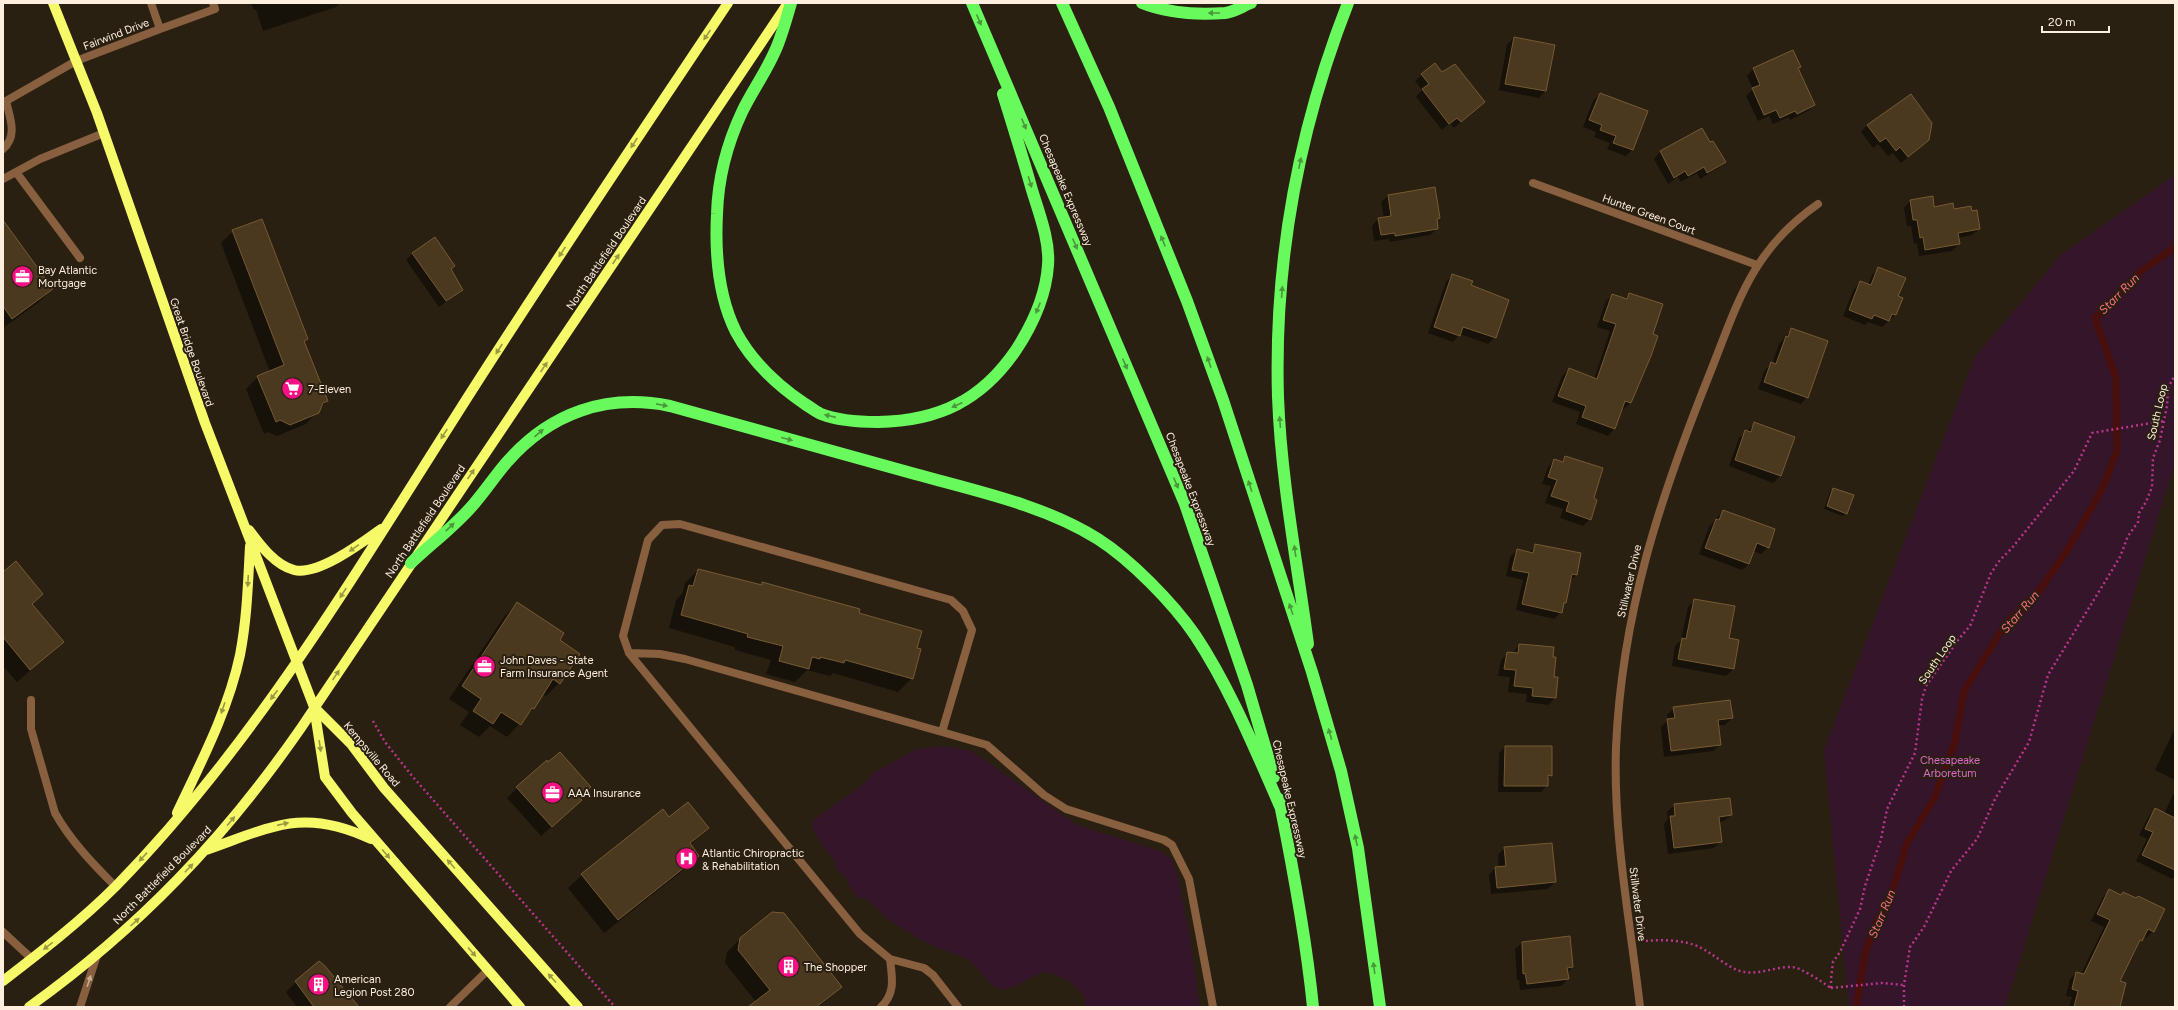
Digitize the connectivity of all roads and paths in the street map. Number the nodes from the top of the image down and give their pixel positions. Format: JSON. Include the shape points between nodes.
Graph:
{"nodes":[{"id":1,"x":52,"y":3,"type":"edge"},
{"id":2,"x":151,"y":3,"type":"edge"},
{"id":3,"x":213,"y":3,"type":"edge"},
{"id":4,"x":728,"y":3,"type":"edge"},
{"id":5,"x":788,"y":3,"type":"edge"},
{"id":6,"x":791,"y":3,"type":"edge"},
{"id":7,"x":972,"y":3,"type":"edge"},
{"id":8,"x":1062,"y":3,"type":"edge"},
{"id":9,"x":1142,"y":3,"type":"edge"},
{"id":10,"x":1251,"y":3,"type":"edge"},
{"id":11,"x":1348,"y":3,"type":"edge"},
{"id":12,"x":160,"y":28,"type":"junction"},
{"id":13,"x":986,"y":37,"type":"junction"},
{"id":14,"x":76,"y":61,"type":"junction"},
{"id":15,"x":4,"y":98,"type":"edge"},
{"id":16,"x":104,"y":133,"type":"junction"},
{"id":17,"x":3,"y":149,"type":"edge"},
{"id":18,"x":16,"y":172,"type":"junction"},
{"id":19,"x":3,"y":179,"type":"edge"},
{"id":20,"x":1533,"y":184,"type":"dead end"},
{"id":21,"x":1818,"y":204,"type":"dead end"},
{"id":22,"x":80,"y":258,"type":"dead end"},
{"id":23,"x":1757,"y":265,"type":"junction"},
{"id":24,"x":2175,"y":375,"type":"edge"},
{"id":25,"x":2163,"y":422,"type":"junction"},
{"id":26,"x":243,"y":522,"type":"junction"},
{"id":27,"x":386,"y":525,"type":"junction"},
{"id":28,"x":250,"y":542,"type":"junction"},
{"id":29,"x":411,"y":563,"type":"junction"},
{"id":30,"x":629,"y":653,"type":"junction"},
{"id":31,"x":297,"y":664,"type":"junction"},
{"id":32,"x":1312,"y":672,"type":"junction"},
{"id":33,"x":31,"y":700,"type":"dead end"},
{"id":34,"x":314,"y":707,"type":"junction"},
{"id":35,"x":373,"y":721,"type":"dead end"},
{"id":36,"x":942,"y":732,"type":"junction"},
{"id":37,"x":1280,"y":806,"type":"junction"},
{"id":38,"x":169,"y":828,"type":"junction"},
{"id":39,"x":375,"y":841,"type":"junction"},
{"id":40,"x":206,"y":850,"type":"junction"},
{"id":41,"x":115,"y":886,"type":"junction"},
{"id":42,"x":3,"y":932,"type":"edge"},
{"id":43,"x":1632,"y":943,"type":"junction"},
{"id":44,"x":97,"y":955,"type":"junction"},
{"id":45,"x":32,"y":959,"type":"junction"},
{"id":46,"x":890,"y":959,"type":"junction"},
{"id":47,"x":488,"y":970,"type":"junction"},
{"id":48,"x":3,"y":981,"type":"edge"},
{"id":49,"x":1904,"y":985,"type":"junction"},
{"id":50,"x":1831,"y":988,"type":"junction"},
{"id":51,"x":29,"y":1007,"type":"edge"},
{"id":52,"x":80,"y":1007,"type":"edge"},
{"id":53,"x":450,"y":1007,"type":"edge"},
{"id":54,"x":520,"y":1007,"type":"edge"},
{"id":55,"x":578,"y":1007,"type":"edge"},
{"id":56,"x":615,"y":1007,"type":"edge"},
{"id":57,"x":881,"y":1007,"type":"edge"},
{"id":58,"x":958,"y":1007,"type":"edge"},
{"id":59,"x":1213,"y":1007,"type":"edge"},
{"id":60,"x":1313,"y":1007,"type":"edge"},
{"id":61,"x":1380,"y":1007,"type":"edge"},
{"id":62,"x":1640,"y":1007,"type":"edge"},
{"id":63,"x":1904,"y":1007,"type":"edge"}],
"edges":[{"from":1,"to":14,"type":"main road","name":"Great Bridge Boulevard"},
{"from":2,"to":12,"type":"street","name":"Fairwind Drive"},
{"from":3,"to":12,"type":"street","via":[[215,9]]},
{"from":4,"to":27,"type":"main road","one_way":true,"via":[[520,316]]},
{"from":29,"to":5,"type":"main road","name":"North Battlefield Boulevard","one_way":true},
{"from":13,"to":6,"type":"highway","one_way":true,"via":[[1043,226],[1048,263],[1043,296],[1029,332],[1005,366],[986,386],[964,401],[933,416],[896,422],[858,422],[821,414],[783,389],[758,364],[736,332],[719,274],[716,245],[717,212],[721,174],[727,150],[741,114],[777,46]]},
{"from":7,"to":13,"type":"highway","name":"Chesapeake Expressway","one_way":true},
{"from":32,"to":8,"type":"highway","one_way":true,"via":[[1188,301],[1109,107]]},
{"from":10,"to":9,"type":"highway","one_way":true,"via":[[1226,13],[1159,9]]},
{"from":32,"to":11,"type":"highway","one_way":true,"via":[[1282,454],[1278,396],[1279,332],[1284,258],[1307,128],[1330,50]]},
{"from":12,"to":14,"type":"street","name":"Fairwind Drive"},
{"from":13,"to":37,"type":"highway","name":"Chesapeake Expressway","one_way":true,"via":[[1185,504],[1247,685],[1274,774]]},
{"from":14,"to":15,"type":"street","name":"Fairwind Drive"},
{"from":14,"to":16,"type":"main road","name":"Great Bridge Boulevard"},
{"from":15,"to":17,"type":"street","via":[[13,128],[9,143]]},
{"from":16,"to":18,"type":"street","via":[[40,159]]},
{"from":16,"to":26,"type":"main road","name":"Great Bridge Boulevard","via":[[205,423]]},
{"from":18,"to":19,"type":"street"},
{"from":18,"to":22,"type":"street"},
{"from":20,"to":23,"type":"street","name":"Hunter Green Court"},
{"from":21,"to":23,"type":"street","name":"Stillwater Drive","via":[[1794,221]]},
{"from":23,"to":43,"type":"street","name":"Stillwater Drive","via":[[1740,298],[1688,428],[1657,515],[1638,582],[1625,651],[1616,748],[1623,888]]},
{"from":24,"to":25,"type":"path","name":"South Loop","via":[[2168,388]]},
{"from":25,"to":49,"type":"path","name":"South Loop","via":[[2153,458],[2152,487],[2139,513],[2138,522],[2048,675],[2029,742],[1995,800],[1977,839],[1951,871],[1924,927],[1910,947]]},
{"from":25,"to":50,"type":"path","name":"South Loop","via":[[2092,433],[2074,471],[1991,573],[1970,626],[1926,686],[1915,754],[1887,809],[1881,839],[1860,909],[1833,962]]},
{"from":27,"to":26,"type":"main road","one_way":true,"via":[[327,563],[308,570],[294,570],[271,555]]},
{"from":26,"to":28,"type":"main road","name":"Great Bridge Boulevard"},
{"from":27,"to":31,"type":"main road","one_way":true},
{"from":28,"to":31,"type":"main road","name":"Great Bridge Boulevard"},
{"from":28,"to":38,"type":"main road","one_way":true,"via":[[244,627],[234,677],[218,723]]},
{"from":34,"to":29,"type":"main road","name":"North Battlefield Boulevard","one_way":true},
{"from":29,"to":37,"type":"highway","one_way":true,"via":[[473,506],[507,461],[542,430],[578,411],[604,404],[628,402],[670,406],[939,480],[1066,521],[1115,552],[1158,592],[1194,634],[1232,697]]},
{"from":30,"to":36,"type":"street","via":[[660,654],[685,659]]},
{"from":30,"to":36,"type":"street","via":[[623,636],[648,540],[662,525],[680,524],[951,600],[963,611],[972,630]]},
{"from":30,"to":46,"type":"street","via":[[860,934]]},
{"from":31,"to":34,"type":"main road","name":"Great Bridge Boulevard"},
{"from":31,"to":38,"type":"main road","one_way":true},
{"from":61,"to":32,"type":"highway","one_way":true,"via":[[1358,848],[1341,771]]},
{"from":33,"to":41,"type":"street","via":[[31,729],[55,812],[87,857]]},
{"from":34,"to":39,"type":"main road","one_way":true,"via":[[325,777]]},
{"from":40,"to":34,"type":"main road","name":"North Battlefield Boulevard","one_way":true,"via":[[274,766]]},
{"from":55,"to":34,"type":"main road","name":"Kempsville Road","one_way":true,"via":[[389,794],[351,744]]},
{"from":35,"to":56,"type":"path","via":[[385,742],[413,777]]},
{"from":36,"to":59,"type":"street","via":[[987,745],[1027,780],[1066,809],[1164,840],[1172,845],[1189,879]]},
{"from":37,"to":60,"type":"highway","name":"Chesapeake Expressway","via":[[1295,877]]},
{"from":38,"to":41,"type":"main road","one_way":true},
{"from":40,"to":39,"type":"main road","one_way":true,"via":[[287,823],[305,821],[334,824]]},
{"from":39,"to":47,"type":"main road","one_way":true},
{"from":44,"to":40,"type":"main road","name":"North Battlefield Boulevard","one_way":true,"via":[[152,906]]},
{"from":41,"to":45,"type":"main road","one_way":true,"via":[[64,934]]},
{"from":42,"to":45,"type":"street"},
{"from":43,"to":50,"type":"path","via":[[1672,940],[1707,950],[1725,964],[1754,973],[1793,967]]},
{"from":43,"to":62,"type":"street","name":"Stillwater Drive"},
{"from":44,"to":51,"type":"main road","name":"North Battlefield Boulevard"},
{"from":52,"to":44,"type":"street","one_way":true},
{"from":45,"to":48,"type":"main road"},
{"from":46,"to":57,"type":"street","via":[[893,988],[890,997]]},
{"from":46,"to":58,"type":"street","via":[[924,968],[933,975]]},
{"from":47,"to":53,"type":"street"},
{"from":47,"to":54,"type":"main road"},
{"from":49,"to":50,"type":"path","via":[[1882,983]]},
{"from":49,"to":63,"type":"path"}]}
